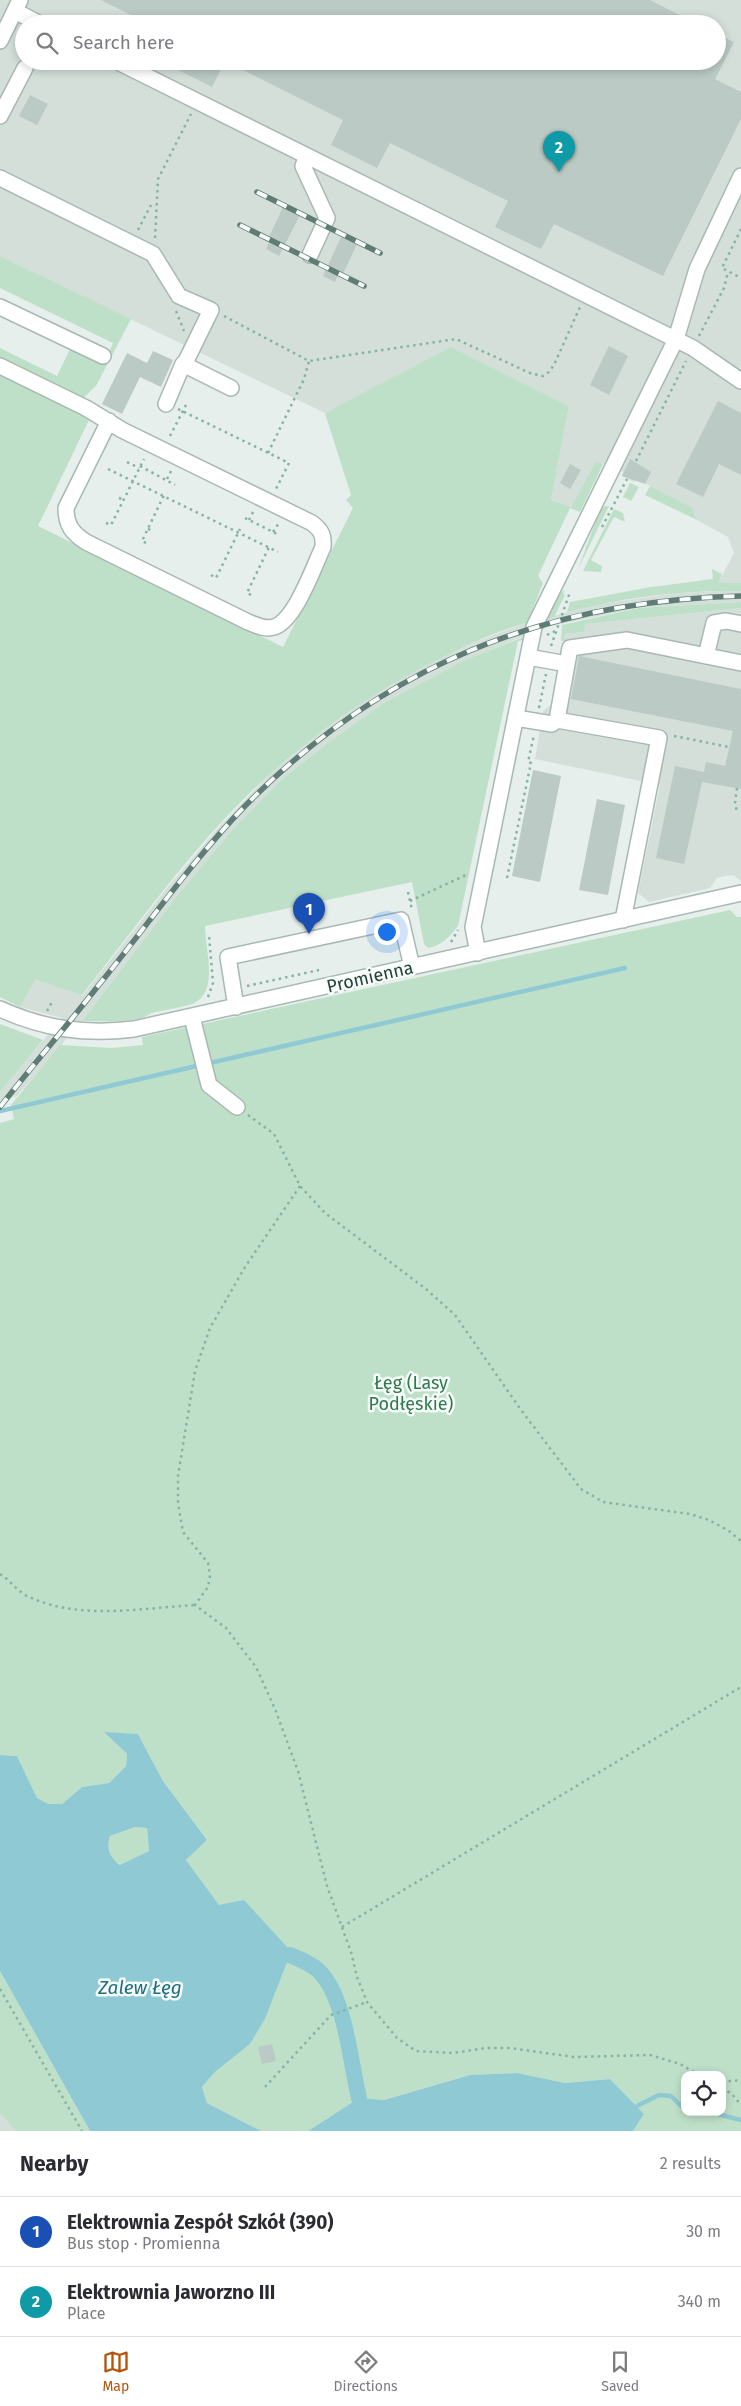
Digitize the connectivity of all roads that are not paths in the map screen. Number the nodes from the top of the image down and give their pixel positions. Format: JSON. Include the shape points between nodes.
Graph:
{"nodes":[{"id":1,"x":18,"y":6,"type":"edge"},
{"id":2,"x":29,"y":15,"type":"edge"},
{"id":3,"x":0,"y":41,"type":"edge"},
{"id":4,"x":24,"y":70,"type":"edge"},
{"id":5,"x":134,"y":70,"type":"edge"},
{"id":6,"x":0,"y":116,"type":"edge"},
{"id":7,"x":307,"y":156,"type":"junction"},
{"id":8,"x":741,"y":176,"type":"edge"},
{"id":9,"x":0,"y":178,"type":"edge"},
{"id":10,"x":310,"y":255,"type":"dead end"},
{"id":11,"x":0,"y":307,"type":"edge"},
{"id":12,"x":676,"y":339,"type":"junction"},
{"id":13,"x":103,"y":356,"type":"dead end"},
{"id":14,"x":182,"y":364,"type":"junction"},
{"id":15,"x":0,"y":366,"type":"edge"},
{"id":16,"x":741,"y":381,"type":"edge"},
{"id":17,"x":231,"y":388,"type":"dead end"},
{"id":18,"x":166,"y":404,"type":"road end"},
{"id":19,"x":109,"y":422,"type":"junction"},
{"id":20,"x":741,"y":624,"type":"edge"},
{"id":21,"x":706,"y":656,"type":"junction"},
{"id":22,"x":528,"y":657,"type":"junction"},
{"id":23,"x":741,"y":663,"type":"edge"},
{"id":24,"x":567,"y":664,"type":"junction"},
{"id":25,"x":516,"y":718,"type":"junction"},
{"id":26,"x":557,"y":720,"type":"junction"},
{"id":27,"x":741,"y":893,"type":"edge"},
{"id":28,"x":623,"y":920,"type":"junction"},
{"id":29,"x":478,"y":953,"type":"junction"},
{"id":30,"x":412,"y":967,"type":"junction"},
{"id":31,"x":236,"y":1007,"type":"junction"},
{"id":32,"x":0,"y":1009,"type":"edge"},
{"id":33,"x":192,"y":1017,"type":"junction"},
{"id":34,"x":237,"y":1107,"type":"road end"}],
"edges":[{"from":1,"to":2,"type":"street"},
{"from":1,"to":3,"type":"street"},
{"from":4,"to":6,"type":"street"},
{"from":5,"to":7,"type":"street"},
{"from":7,"to":10,"type":"street","via":[[303,166],[327,218]]},
{"from":7,"to":12,"type":"street"},
{"from":8,"to":12,"type":"street","via":[[698,269]]},
{"from":9,"to":14,"type":"street","via":[[154,254],[179,296],[211,310]]},
{"from":11,"to":13,"type":"street"},
{"from":12,"to":16,"type":"street"},
{"from":12,"to":22,"type":"street","via":[[534,627]]},
{"from":14,"to":17,"type":"street"},
{"from":14,"to":18,"type":"street"},
{"from":15,"to":19,"type":"street"},
{"from":19,"to":19,"type":"street","via":[[66,508],[66,520],[73,534],[248,622],[263,627],[274,627],[282,622],[291,613],[323,547],[323,536],[312,523]]},
{"from":20,"to":21,"type":"street","via":[[714,623]]},
{"from":21,"to":23,"type":"street"},
{"from":21,"to":24,"type":"street","via":[[627,640],[570,648]]},
{"from":22,"to":24,"type":"street"},
{"from":22,"to":25,"type":"street"},
{"from":24,"to":26,"type":"street"},
{"from":25,"to":26,"type":"street","via":[[552,724]]},
{"from":25,"to":29,"type":"street","via":[[473,927]]},
{"from":26,"to":28,"type":"street","via":[[658,738]]},
{"from":27,"to":28,"type":"street","name":"Promienna"},
{"from":28,"to":29,"type":"street","name":"Promienna"},
{"from":29,"to":30,"type":"street","name":"Promienna"},
{"from":30,"to":31,"type":"street","name":"Promienna"},
{"from":30,"to":31,"type":"street","via":[[401,920],[228,957]]},
{"from":31,"to":33,"type":"street","name":"Promienna"},
{"from":32,"to":33,"type":"street","name":"Promienna","via":[[43,1026],[95,1032],[134,1029]]},
{"from":33,"to":34,"type":"street","via":[[209,1085]]}]}
